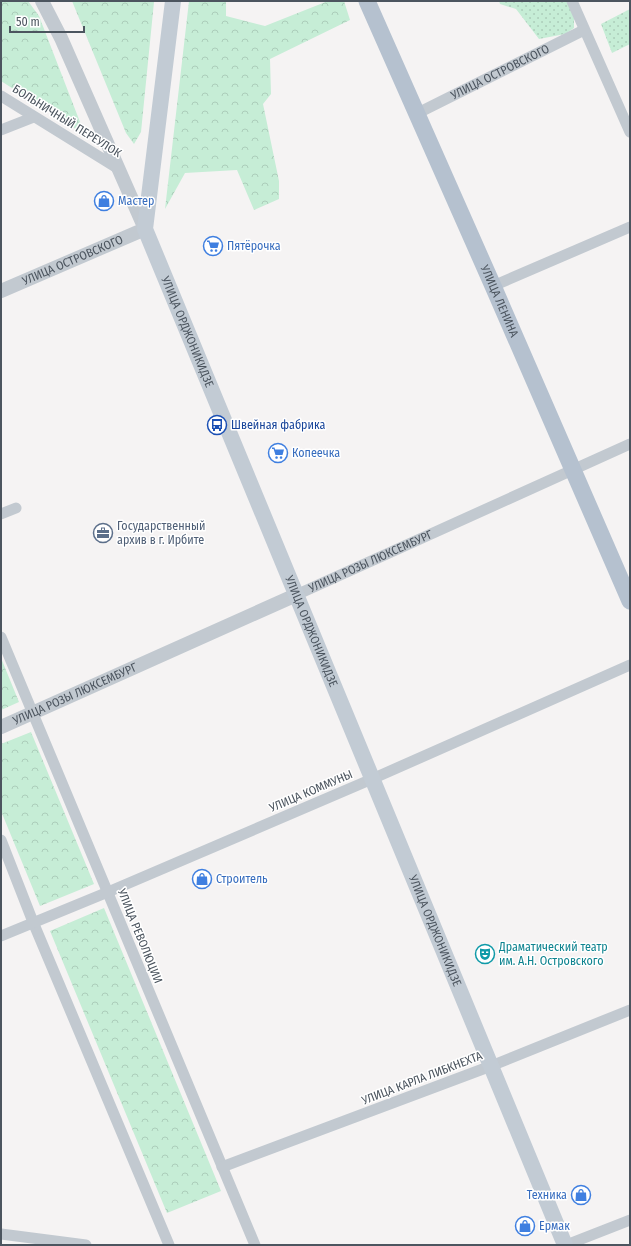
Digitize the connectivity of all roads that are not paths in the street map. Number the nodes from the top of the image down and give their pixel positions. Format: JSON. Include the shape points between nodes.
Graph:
{"nodes":[{"id":1,"x":42,"y":1,"type":"edge"},
{"id":2,"x":173,"y":1,"type":"edge"},
{"id":3,"x":367,"y":1,"type":"edge"},
{"id":4,"x":572,"y":1,"type":"edge"},
{"id":5,"x":584,"y":30,"type":"junction"},
{"id":6,"x":1,"y":96,"type":"edge"},
{"id":7,"x":416,"y":114,"type":"junction"},
{"id":8,"x":34,"y":116,"type":"junction"},
{"id":9,"x":1,"y":130,"type":"edge"},
{"id":10,"x":630,"y":132,"type":"edge"},
{"id":11,"x":119,"y":169,"type":"junction"},
{"id":12,"x":630,"y":227,"type":"edge"},
{"id":13,"x":145,"y":229,"type":"junction"},
{"id":14,"x":493,"y":286,"type":"junction"},
{"id":15,"x":1,"y":291,"type":"edge"},
{"id":16,"x":630,"y":444,"type":"edge"},
{"id":17,"x":573,"y":470,"type":"junction"},
{"id":18,"x":16,"y":508,"type":"dead end"},
{"id":19,"x":1,"y":514,"type":"edge"},
{"id":20,"x":296,"y":595,"type":"junction"},
{"id":21,"x":630,"y":601,"type":"edge"},
{"id":22,"x":1,"y":637,"type":"edge"},
{"id":23,"x":630,"y":665,"type":"edge"},
{"id":24,"x":32,"y":712,"type":"junction"},
{"id":25,"x":1,"y":727,"type":"edge"},
{"id":26,"x":372,"y":779,"type":"junction"},
{"id":27,"x":1,"y":840,"type":"edge"},
{"id":28,"x":108,"y":892,"type":"junction"},
{"id":29,"x":33,"y":922,"type":"junction"},
{"id":30,"x":1,"y":936,"type":"edge"},
{"id":31,"x":630,"y":1010,"type":"edge"},
{"id":32,"x":491,"y":1066,"type":"junction"},
{"id":33,"x":222,"y":1167,"type":"junction"},
{"id":34,"x":630,"y":1220,"type":"edge"},
{"id":35,"x":1,"y":1234,"type":"edge"},
{"id":36,"x":86,"y":1245,"type":"edge"},
{"id":37,"x":169,"y":1245,"type":"edge"},
{"id":38,"x":255,"y":1245,"type":"edge"},
{"id":39,"x":565,"y":1245,"type":"edge"}],
"edges":[{"from":1,"to":11,"type":"street"},
{"from":2,"to":13,"type":"main road","name":"УЛИЦА ОРДЖОНИКИДЗЕ"},
{"from":3,"to":7,"type":"main road","name":"УЛИЦА ЛЕНИНА"},
{"from":4,"to":5,"type":"street"},
{"from":5,"to":7,"type":"street","name":"УЛИЦА ОСТРОВСКОГО"},
{"from":5,"to":10,"type":"street"},
{"from":6,"to":8,"type":"street","name":"БОЛЬНИЧНЫЙ ПЕРЕУЛОК"},
{"from":7,"to":14,"type":"main road","name":"УЛИЦА ЛЕНИНА"},
{"from":8,"to":9,"type":"street"},
{"from":8,"to":11,"type":"street","name":"БОЛЬНИЧНЫЙ ПЕРЕУЛОК"},
{"from":11,"to":13,"type":"street"},
{"from":12,"to":14,"type":"street"},
{"from":13,"to":15,"type":"street","name":"УЛИЦА ОСТРОВСКОГО"},
{"from":13,"to":20,"type":"main road","name":"УЛИЦА ОРДЖОНИКИДЗЕ"},
{"from":14,"to":17,"type":"main road","name":"УЛИЦА ЛЕНИНА"},
{"from":16,"to":17,"type":"street","name":"УЛИЦА РОЗЫ ЛЮКСЕМБУРГ"},
{"from":17,"to":20,"type":"street","name":"УЛИЦА РОЗЫ ЛЮКСЕМБУРГ"},
{"from":17,"to":21,"type":"main road","name":"УЛИЦА ЛЕНИНА"},
{"from":18,"to":19,"type":"street"},
{"from":20,"to":24,"type":"street","name":"УЛИЦА РОЗЫ ЛЮКСЕМБУРГ"},
{"from":20,"to":26,"type":"main road","name":"УЛИЦА ОРДЖОНИКИДЗЕ"},
{"from":22,"to":24,"type":"street","name":"УЛИЦА РЕВОЛЮЦИИ"},
{"from":23,"to":26,"type":"street","name":"УЛИЦА КОММУНЫ"},
{"from":24,"to":25,"type":"street","name":"УЛИЦА РОЗЫ ЛЮКСЕМБУРГ"},
{"from":24,"to":28,"type":"street","name":"УЛИЦА РЕВОЛЮЦИИ"},
{"from":26,"to":28,"type":"street","name":"УЛИЦА КОММУНЫ"},
{"from":26,"to":32,"type":"main road","name":"УЛИЦА ОРДЖОНИКИДЗЕ"},
{"from":27,"to":29,"type":"street"},
{"from":28,"to":29,"type":"street","name":"УЛИЦА КОММУНЫ"},
{"from":28,"to":33,"type":"street","name":"УЛИЦА РЕВОЛЮЦИИ"},
{"from":29,"to":30,"type":"street","name":"УЛИЦА КОММУНЫ"},
{"from":29,"to":37,"type":"street"},
{"from":31,"to":32,"type":"street","name":"УЛИЦА КАРЛА ЛИБКНЕХТА"},
{"from":32,"to":33,"type":"street","name":"УЛИЦА КАРЛА ЛИБКНЕХТА"},
{"from":32,"to":39,"type":"main road","name":"УЛИЦА ОРДЖОНИКИДЗЕ"},
{"from":33,"to":38,"type":"street","name":"УЛИЦА РЕВОЛЮЦИИ"},
{"from":34,"to":39,"type":"street"},
{"from":35,"to":36,"type":"street"}]}
